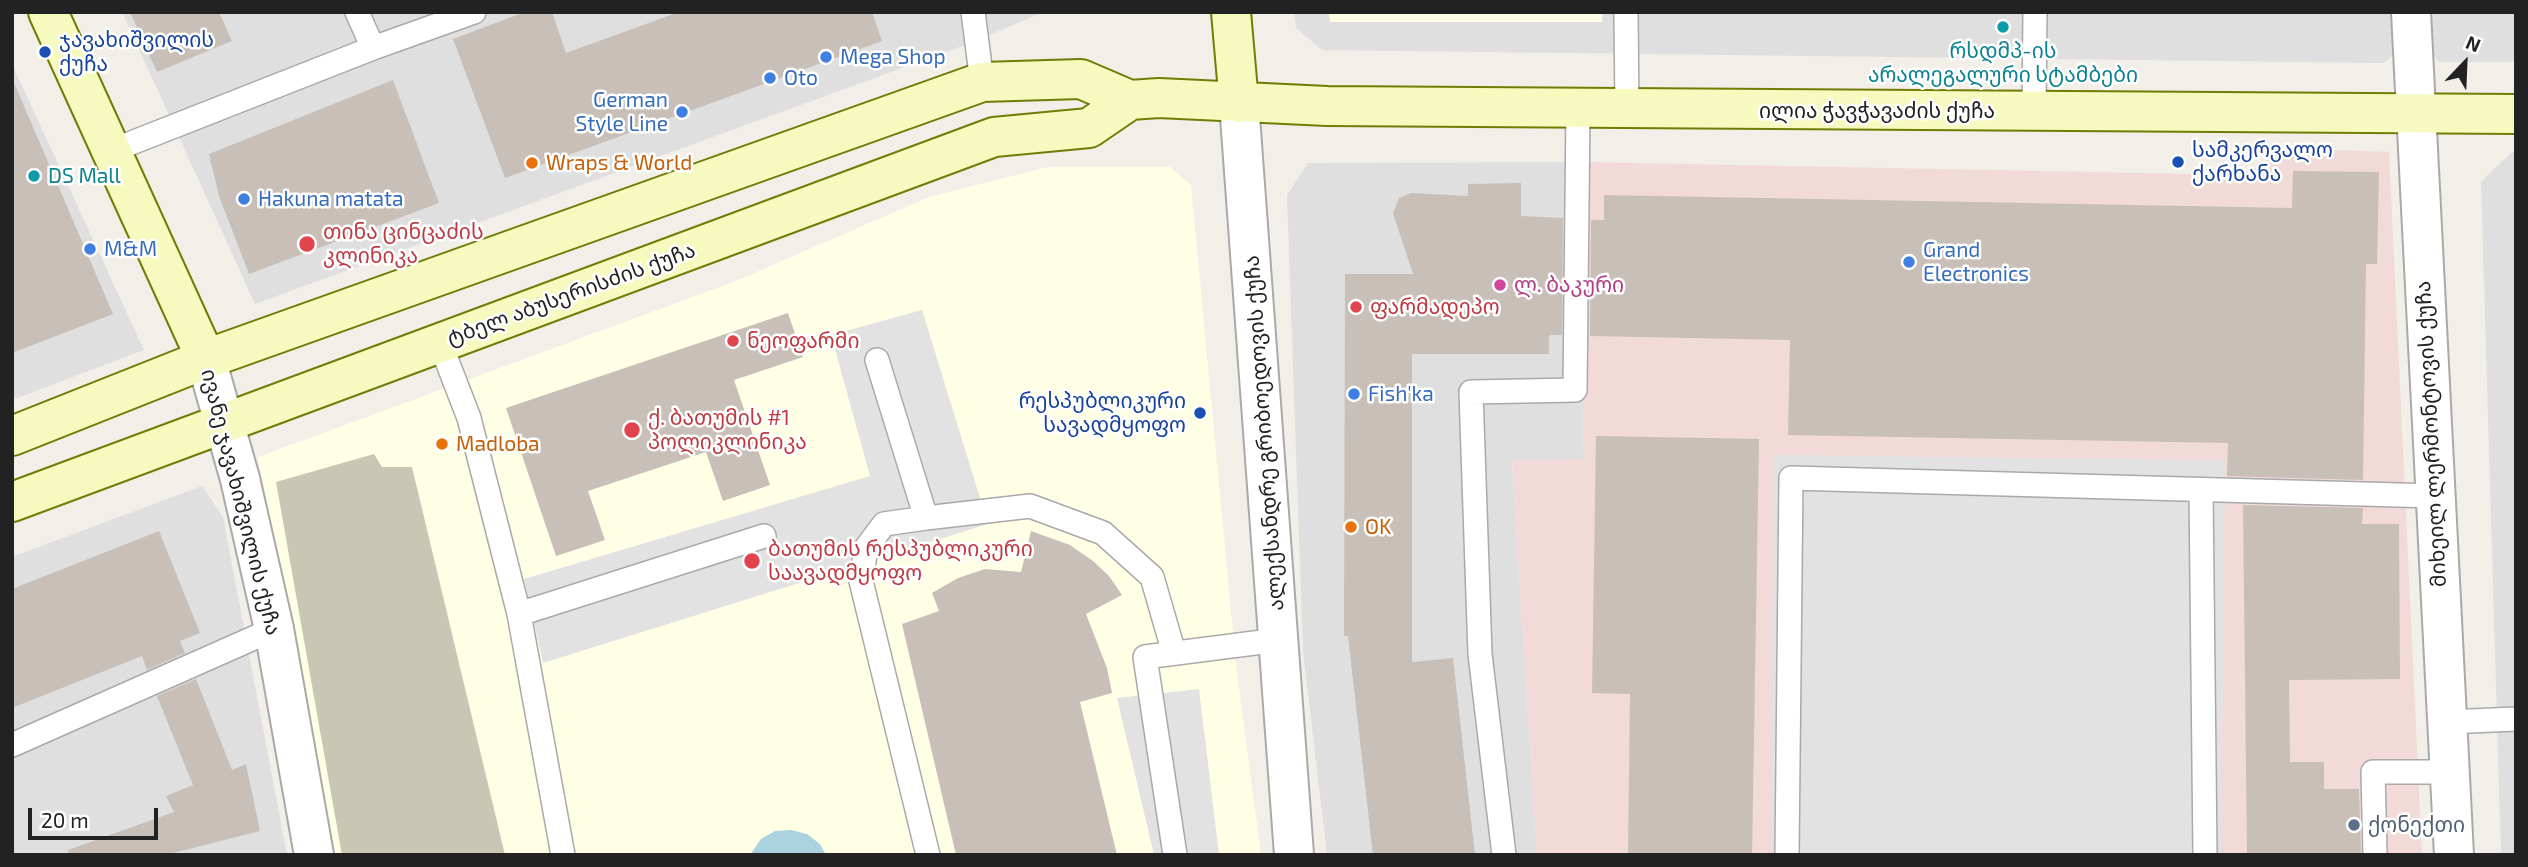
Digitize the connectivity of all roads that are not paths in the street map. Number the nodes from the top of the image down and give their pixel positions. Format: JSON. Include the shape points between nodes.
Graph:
{"nodes":[{"id":1,"x":48,"y":12,"type":"edge"},
{"id":2,"x":357,"y":12,"type":"edge"},
{"id":3,"x":474,"y":12,"type":"edge"},
{"id":4,"x":973,"y":12,"type":"edge"},
{"id":5,"x":1231,"y":12,"type":"edge"},
{"id":6,"x":1626,"y":12,"type":"edge"},
{"id":7,"x":2035,"y":12,"type":"edge"},
{"id":8,"x":2411,"y":12,"type":"edge"},
{"id":9,"x":373,"y":48,"type":"junction"},
{"id":10,"x":982,"y":82,"type":"junction"},
{"id":11,"x":1130,"y":100,"type":"junction"},
{"id":12,"x":1239,"y":103,"type":"junction"},
{"id":13,"x":1578,"y":109,"type":"junction"},
{"id":14,"x":1627,"y":109,"type":"junction"},
{"id":15,"x":2034,"y":112,"type":"junction"},
{"id":16,"x":2415,"y":113,"type":"junction"},
{"id":17,"x":2516,"y":114,"type":"edge"},
{"id":18,"x":111,"y":151,"type":"junction"},
{"id":19,"x":440,"y":343,"type":"junction"},
{"id":20,"x":206,"y":359,"type":"junction"},
{"id":21,"x":877,"y":360,"type":"dead end"},
{"id":22,"x":225,"y":422,"type":"junction"},
{"id":23,"x":12,"y":436,"type":"edge"},
{"id":24,"x":2201,"y":490,"type":"junction"},
{"id":25,"x":2434,"y":496,"type":"junction"},
{"id":26,"x":12,"y":502,"type":"edge"},
{"id":27,"x":926,"y":518,"type":"junction"},
{"id":28,"x":764,"y":536,"type":"dead end"},
{"id":29,"x":519,"y":614,"type":"junction"},
{"id":30,"x":274,"y":629,"type":"junction"},
{"id":31,"x":1278,"y":639,"type":"junction"},
{"id":32,"x":1174,"y":653,"type":"junction"},
{"id":33,"x":2516,"y":719,"type":"edge"},
{"id":34,"x":2447,"y":722,"type":"junction"},
{"id":35,"x":12,"y":745,"type":"edge"},
{"id":36,"x":2450,"y":772,"type":"junction"},
{"id":37,"x":314,"y":855,"type":"edge"},
{"id":38,"x":563,"y":855,"type":"edge"},
{"id":39,"x":928,"y":855,"type":"edge"},
{"id":40,"x":1175,"y":855,"type":"edge"},
{"id":41,"x":1294,"y":855,"type":"edge"},
{"id":42,"x":1504,"y":855,"type":"edge"},
{"id":43,"x":1787,"y":855,"type":"edge"},
{"id":44,"x":2205,"y":855,"type":"edge"},
{"id":45,"x":2375,"y":855,"type":"edge"},
{"id":46,"x":2454,"y":855,"type":"edge"}],
"edges":[{"from":1,"to":18,"type":"main road","name":"ივანე ჯავახიშვილის ქუჩა"},
{"from":2,"to":9,"type":"lane"},
{"from":3,"to":9,"type":"lane"},
{"from":4,"to":10,"type":"lane"},
{"from":5,"to":12,"type":"main road","name":"ალექსანდრე გრიბოედოვის ქუჩა"},
{"from":6,"to":14,"type":"lane"},
{"from":7,"to":15,"type":"lane"},
{"from":8,"to":16,"type":"street","name":"მიხეილ ლერმონტოვის ქუჩა"},
{"from":9,"to":18,"type":"lane"},
{"from":10,"to":11,"type":"main road","via":[[1081,79]]},
{"from":10,"to":20,"type":"main road"},
{"from":11,"to":12,"type":"main road","via":[[1159,97]]},
{"from":11,"to":19,"type":"main road","name":"ტბელ აბუსერისძის ქუჩა","via":[[1089,128],[994,137]]},
{"from":12,"to":13,"type":"main road","name":"ილია ჭავჭავაძის ქუჩა"},
{"from":12,"to":31,"type":"street","name":"ალექსანდრე გრიბოედოვის ქუჩა"},
{"from":13,"to":14,"type":"main road","name":"ილია ჭავჭავაძის ქუჩა"},
{"from":13,"to":42,"type":"lane","via":[[1575,390],[1471,392],[1480,654]]},
{"from":14,"to":15,"type":"main road","name":"ილია ჭავჭავაძის ქუჩა"},
{"from":15,"to":16,"type":"main road","name":"ილია ჭავჭავაძის ქუჩა"},
{"from":16,"to":17,"type":"main road","name":"ილია ჭავჭავაძის ქუჩა"},
{"from":16,"to":25,"type":"street","name":"მიხეილ ლერმონტოვის ქუჩა"},
{"from":18,"to":20,"type":"main road","name":"ივანე ჯავახიშვილის ქუჩა"},
{"from":19,"to":22,"type":"main road","name":"ტბელ აბუსერისძის ქუჩა"},
{"from":19,"to":29,"type":"lane","via":[[469,418]]},
{"from":20,"to":22,"type":"street","name":"ივანე ჯავახიშვილის ქუჩა"},
{"from":20,"to":23,"type":"main road"},
{"from":21,"to":27,"type":"lane"},
{"from":22,"to":26,"type":"main road","name":"ტბელ აბუსერისძის ქუჩა"},
{"from":22,"to":30,"type":"street","name":"ივანე ჯავახიშვილის ქუჩა"},
{"from":24,"to":25,"type":"lane"},
{"from":24,"to":43,"type":"lane","via":[[1791,478]]},
{"from":24,"to":44,"type":"lane"},
{"from":25,"to":34,"type":"street","name":"მიხეილ ლერმონტოვის ქუჩა"},
{"from":27,"to":32,"type":"lane","via":[[1030,506],[1102,533],[1152,577]]},
{"from":27,"to":39,"type":"lane","via":[[884,524],[866,548],[861,581]]},
{"from":28,"to":29,"type":"lane"},
{"from":29,"to":38,"type":"lane"},
{"from":30,"to":35,"type":"lane"},
{"from":30,"to":37,"type":"street","name":"ივანე ჯავახიშვილის ქუჩა"},
{"from":31,"to":32,"type":"lane"},
{"from":31,"to":41,"type":"street","name":"ალექსანდრე გრიბოედოვის ქუჩა"},
{"from":32,"to":40,"type":"lane","via":[[1145,657]]},
{"from":33,"to":34,"type":"lane"},
{"from":34,"to":36,"type":"street","name":"მიხეილ ლერმონტოვის ქუჩა"},
{"from":36,"to":45,"type":"lane","via":[[2373,772]]},
{"from":36,"to":46,"type":"street","name":"მიხეილ ლერმონტოვის ქუჩა"}]}
